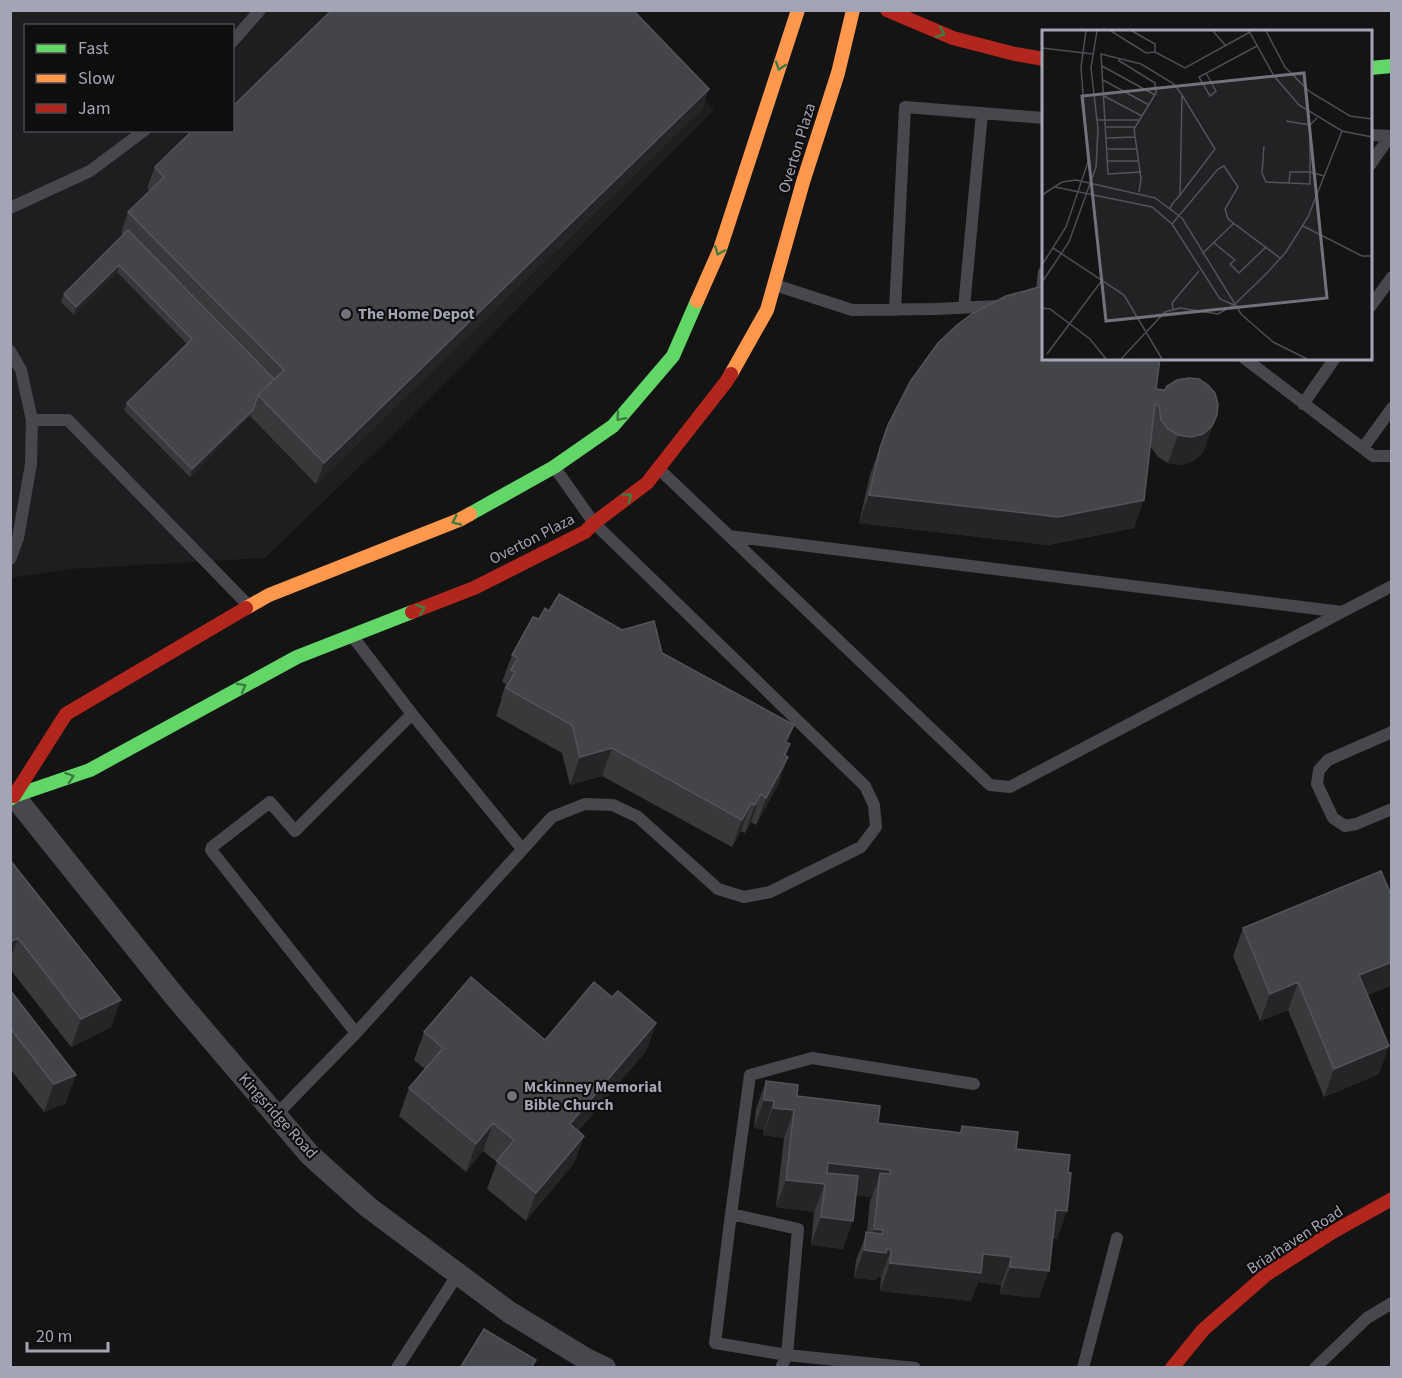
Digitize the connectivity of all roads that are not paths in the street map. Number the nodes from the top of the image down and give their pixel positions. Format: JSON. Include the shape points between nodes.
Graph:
{"nodes":[{"id":1,"x":798,"y":10,"type":"edge"},
{"id":2,"x":853,"y":10,"type":"edge"},
{"id":3,"x":887,"y":10,"type":"edge"},
{"id":4,"x":259,"y":11,"type":"edge"},
{"id":5,"x":234,"y":40,"type":"edge"},
{"id":6,"x":1042,"y":59,"type":"edge"},
{"id":7,"x":1392,"y":66,"type":"edge"},
{"id":8,"x":1372,"y":68,"type":"edge"},
{"id":9,"x":982,"y":113,"type":"junction"},
{"id":10,"x":1042,"y":118,"type":"edge"},
{"id":11,"x":142,"y":132,"type":"edge"},
{"id":12,"x":1372,"y":135,"type":"edge"},
{"id":13,"x":1391,"y":136,"type":"edge"},
{"id":14,"x":1372,"y":164,"type":"edge"},
{"id":15,"x":10,"y":208,"type":"edge"},
{"id":16,"x":1392,"y":277,"type":"edge"},
{"id":17,"x":1042,"y":283,"type":"edge"},
{"id":18,"x":774,"y":285,"type":"junction"},
{"id":19,"x":1038,"y":304,"type":"edge"},
{"id":20,"x":1007,"y":306,"type":"edge"},
{"id":21,"x":1372,"y":306,"type":"edge"},
{"id":22,"x":964,"y":308,"type":"junction"},
{"id":23,"x":895,"y":310,"type":"junction"},
{"id":24,"x":10,"y":351,"type":"edge"},
{"id":25,"x":1247,"y":360,"type":"edge"},
{"id":26,"x":1334,"y":360,"type":"edge"},
{"id":27,"x":1304,"y":404,"type":"junction"},
{"id":28,"x":1392,"y":408,"type":"edge"},
{"id":29,"x":32,"y":420,"type":"junction"},
{"id":30,"x":1363,"y":448,"type":"junction"},
{"id":31,"x":1392,"y":456,"type":"edge"},
{"id":32,"x":554,"y":467,"type":"junction"},
{"id":33,"x":658,"y":468,"type":"junction"},
{"id":34,"x":594,"y":523,"type":"junction"},
{"id":35,"x":729,"y":536,"type":"junction"},
{"id":36,"x":10,"y":559,"type":"edge"},
{"id":37,"x":1392,"y":586,"type":"edge"},
{"id":38,"x":249,"y":606,"type":"junction"},
{"id":39,"x":1342,"y":612,"type":"junction"},
{"id":40,"x":352,"y":636,"type":"junction"},
{"id":41,"x":412,"y":714,"type":"junction"},
{"id":42,"x":1392,"y":732,"type":"edge"},
{"id":43,"x":12,"y":794,"type":"edge"},
{"id":44,"x":1392,"y":809,"type":"edge"},
{"id":45,"x":522,"y":849,"type":"junction"},
{"id":46,"x":356,"y":1033,"type":"junction"},
{"id":47,"x":974,"y":1084,"type":"dead end"},
{"id":48,"x":276,"y":1115,"type":"junction"},
{"id":49,"x":1390,"y":1204,"type":"edge"},
{"id":50,"x":731,"y":1214,"type":"junction"},
{"id":51,"x":1116,"y":1238,"type":"dead end"},
{"id":52,"x":458,"y":1274,"type":"junction"},
{"id":53,"x":1392,"y":1303,"type":"edge"},
{"id":54,"x":787,"y":1355,"type":"junction"},
{"id":55,"x":397,"y":1368,"type":"edge"},
{"id":56,"x":605,"y":1368,"type":"edge"},
{"id":57,"x":781,"y":1368,"type":"edge"},
{"id":58,"x":915,"y":1368,"type":"edge"},
{"id":59,"x":1083,"y":1368,"type":"edge"},
{"id":60,"x":1172,"y":1368,"type":"edge"},
{"id":61,"x":1315,"y":1368,"type":"edge"}],
"edges":[{"from":1,"to":32,"type":"street","one_way":true,"via":[[720,249],[673,356],[613,426]]},
{"from":2,"to":18,"type":"street","name":"Overton Plaza"},
{"from":3,"to":6,"type":"street","one_way":true,"via":[[953,38]]},
{"from":4,"to":5,"type":"lane"},
{"from":7,"to":8,"type":"street"},
{"from":9,"to":10,"type":"lane"},
{"from":9,"to":22,"type":"lane"},
{"from":9,"to":23,"type":"lane","via":[[905,107]]},
{"from":11,"to":15,"type":"lane","via":[[90,171]]},
{"from":12,"to":13,"type":"lane"},
{"from":13,"to":14,"type":"lane"},
{"from":16,"to":21,"type":"lane"},
{"from":17,"to":19,"type":"lane"},
{"from":18,"to":23,"type":"lane","via":[[852,310]]},
{"from":18,"to":33,"type":"street","name":"Overton Plaza","via":[[767,310],[726,382]]},
{"from":20,"to":22,"type":"lane"},
{"from":22,"to":23,"type":"lane"},
{"from":24,"to":29,"type":"lane","via":[[21,370]]},
{"from":25,"to":27,"type":"lane"},
{"from":26,"to":27,"type":"lane"},
{"from":27,"to":30,"type":"lane"},
{"from":28,"to":30,"type":"lane"},
{"from":29,"to":36,"type":"lane","via":[[31,464],[18,538]]},
{"from":29,"to":38,"type":"lane","via":[[68,420]]},
{"from":30,"to":31,"type":"lane","via":[[1373,456]]},
{"from":32,"to":34,"type":"lane"},
{"from":32,"to":38,"type":"street","one_way":true,"via":[[459,520]]},
{"from":34,"to":33,"type":"street","name":"Overton Plaza","one_way":true,"via":[[646,483]]},
{"from":33,"to":35,"type":"lane"},
{"from":40,"to":34,"type":"street","name":"Overton Plaza","one_way":true,"via":[[474,588],[585,532]]},
{"from":34,"to":45,"type":"lane","via":[[865,786],[874,805],[876,827],[861,847],[770,892],[744,897],[718,889],[638,817],[613,805],[585,804],[552,817]]},
{"from":35,"to":39,"type":"lane"},
{"from":35,"to":39,"type":"lane","via":[[990,785],[1010,787]]},
{"from":37,"to":39,"type":"lane"},
{"from":38,"to":43,"type":"street","via":[[66,714]]},
{"from":40,"to":41,"type":"lane"},
{"from":43,"to":40,"type":"street","name":"Overton Plaza","one_way":true,"via":[[90,770],[297,657]]},
{"from":41,"to":45,"type":"lane"},
{"from":41,"to":46,"type":"lane","via":[[295,831],[270,802],[211,850]]},
{"from":42,"to":44,"type":"lane","via":[[1328,760],[1319,770],[1317,784],[1333,818],[1345,826]]},
{"from":43,"to":48,"type":"street","name":"Kingsridge Road"},
{"from":45,"to":46,"type":"lane"},
{"from":46,"to":48,"type":"lane"},
{"from":47,"to":50,"type":"lane","via":[[812,1058],[750,1075]]},
{"from":48,"to":52,"type":"street","name":"Kingsridge Road","via":[[310,1155],[368,1207]]},
{"from":49,"to":60,"type":"street","name":"Briarhaven Road","via":[[1331,1233],[1267,1274],[1203,1330]]},
{"from":50,"to":54,"type":"lane","via":[[798,1229]]},
{"from":50,"to":54,"type":"lane","via":[[715,1343]]},
{"from":51,"to":59,"type":"lane"},
{"from":52,"to":55,"type":"lane"},
{"from":52,"to":56,"type":"street","name":"Kingsridge Road","via":[[509,1312]]},
{"from":53,"to":61,"type":"lane","via":[[1367,1318]]},
{"from":54,"to":57,"type":"lane"},
{"from":54,"to":58,"type":"lane"}]}
